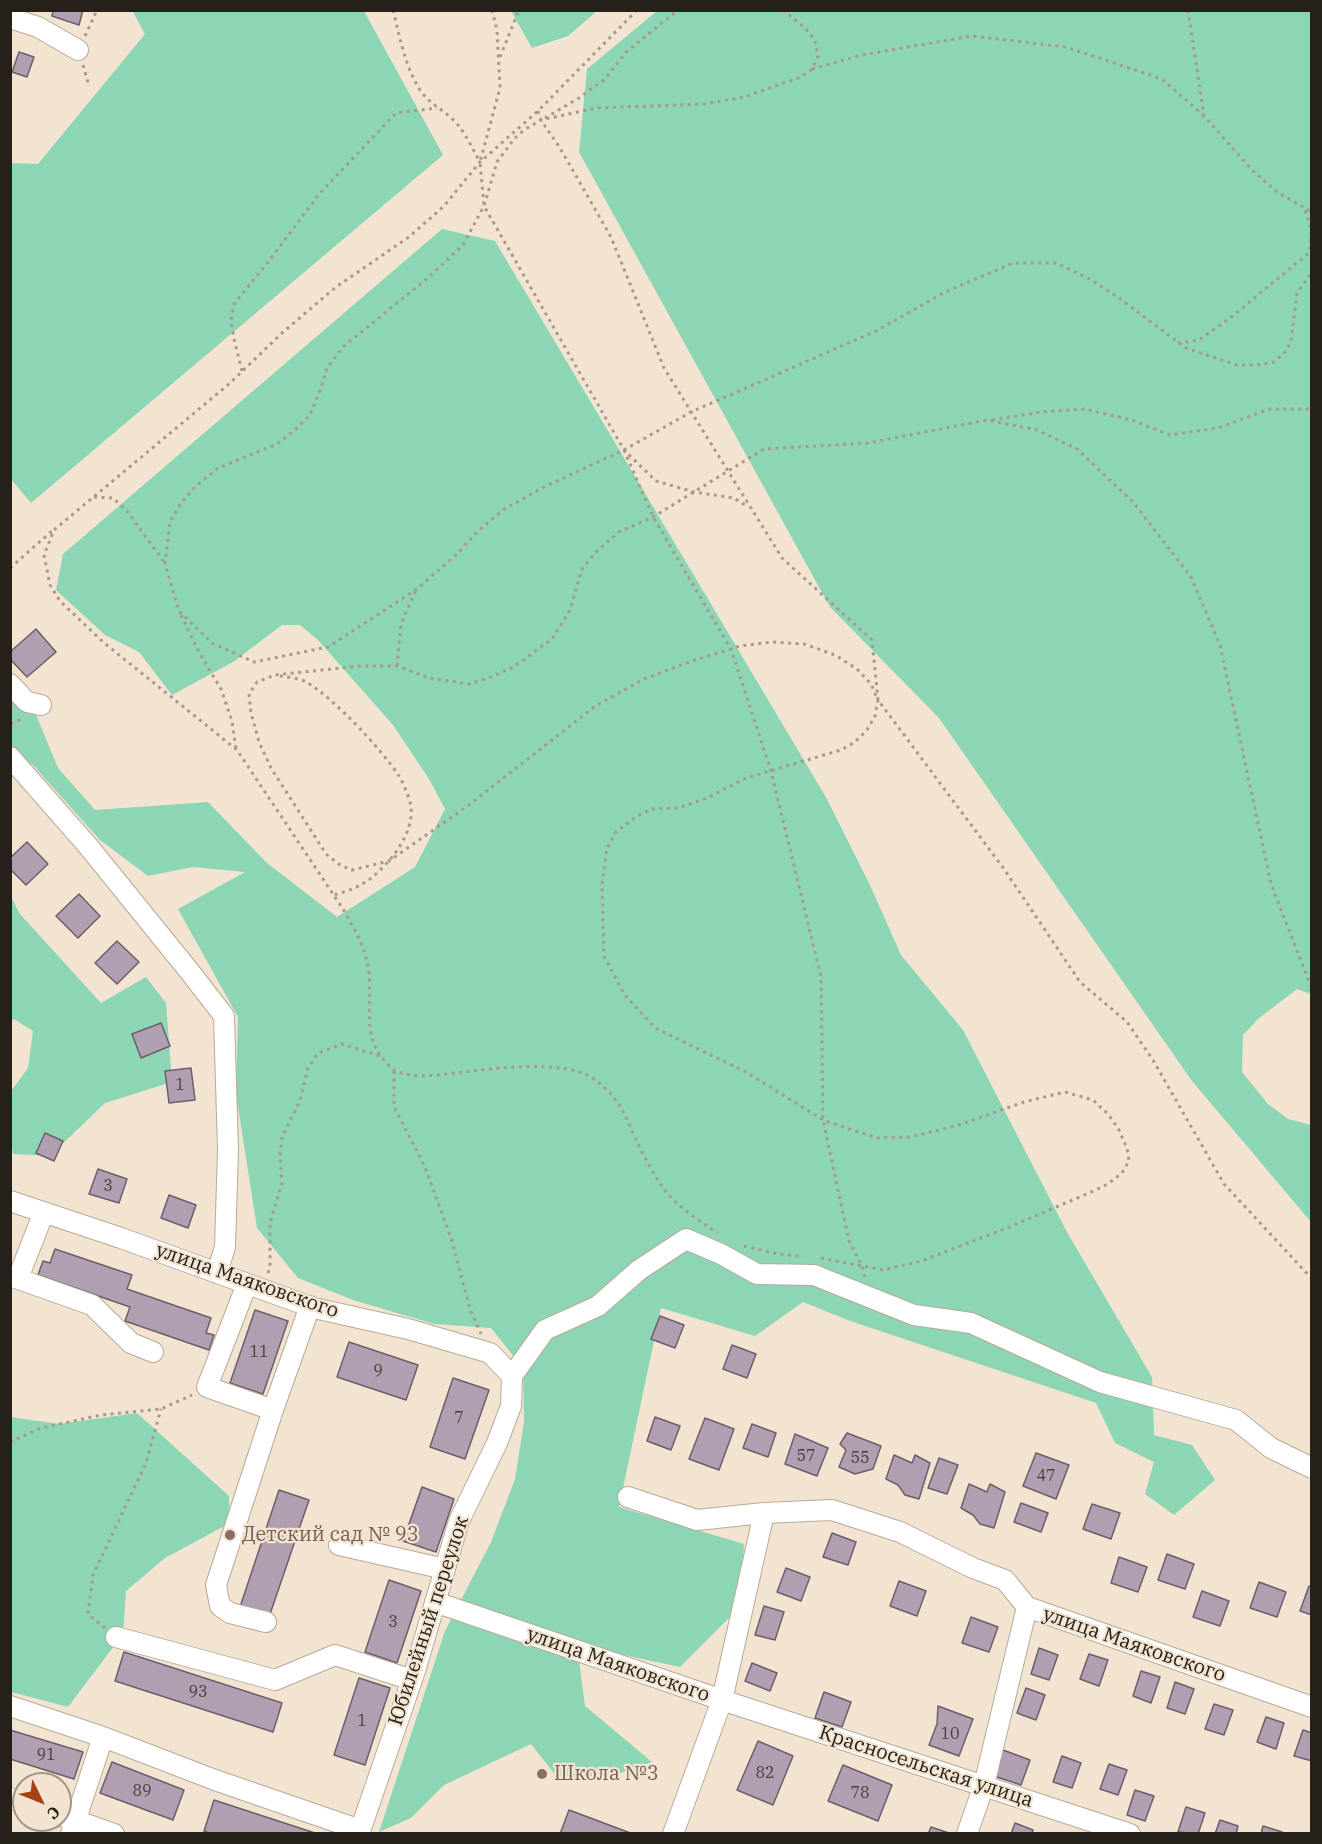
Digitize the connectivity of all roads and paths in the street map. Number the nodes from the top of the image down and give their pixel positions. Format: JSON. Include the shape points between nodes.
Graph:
{"nodes":[{"id":1,"x":393,"y":10,"type":"edge"},
{"id":2,"x":492,"y":10,"type":"edge"},
{"id":3,"x":519,"y":10,"type":"edge"},
{"id":4,"x":637,"y":10,"type":"edge"},
{"id":5,"x":678,"y":10,"type":"edge"},
{"id":6,"x":783,"y":10,"type":"edge"},
{"id":7,"x":1188,"y":10,"type":"edge"},
{"id":8,"x":10,"y":18,"type":"edge"},
{"id":9,"x":78,"y":50,"type":"dead end"},
{"id":10,"x":499,"y":59,"type":"junction"},
{"id":11,"x":812,"y":69,"type":"junction"},
{"id":12,"x":437,"y":108,"type":"junction"},
{"id":13,"x":538,"y":111,"type":"junction"},
{"id":14,"x":1204,"y":116,"type":"junction"},
{"id":15,"x":541,"y":120,"type":"junction"},
{"id":16,"x":480,"y":162,"type":"junction"},
{"id":17,"x":484,"y":206,"type":"junction"},
{"id":18,"x":1305,"y":208,"type":"junction"},
{"id":19,"x":1311,"y":212,"type":"edge"},
{"id":20,"x":1311,"y":272,"type":"edge"},
{"id":21,"x":1178,"y":343,"type":"junction"},
{"id":22,"x":243,"y":371,"type":"junction"},
{"id":23,"x":1311,"y":409,"type":"edge"},
{"id":24,"x":691,"y":412,"type":"junction"},
{"id":25,"x":987,"y":420,"type":"junction"},
{"id":26,"x":624,"y":450,"type":"junction"},
{"id":27,"x":728,"y":471,"type":"junction"},
{"id":28,"x":694,"y":492,"type":"junction"},
{"id":29,"x":93,"y":497,"type":"junction"},
{"id":30,"x":751,"y":509,"type":"junction"},
{"id":31,"x":653,"y":517,"type":"junction"},
{"id":32,"x":54,"y":530,"type":"junction"},
{"id":33,"x":165,"y":564,"type":"junction"},
{"id":34,"x":10,"y":568,"type":"edge"},
{"id":35,"x":417,"y":589,"type":"junction"},
{"id":36,"x":179,"y":611,"type":"junction"},
{"id":37,"x":731,"y":649,"type":"junction"},
{"id":38,"x":397,"y":666,"type":"junction"},
{"id":39,"x":275,"y":675,"type":"junction"},
{"id":40,"x":10,"y":684,"type":"edge"},
{"id":41,"x":878,"y":700,"type":"junction"},
{"id":42,"x":41,"y":705,"type":"dead end"},
{"id":43,"x":237,"y":750,"type":"junction"},
{"id":44,"x":10,"y":757,"type":"edge"},
{"id":45,"x":771,"y":771,"type":"junction"},
{"id":46,"x":389,"y":861,"type":"junction"},
{"id":47,"x":332,"y":895,"type":"junction"},
{"id":48,"x":1311,"y":989,"type":"edge"},
{"id":49,"x":380,"y":1056,"type":"junction"},
{"id":50,"x":394,"y":1071,"type":"junction"},
{"id":51,"x":823,"y":1120,"type":"junction"},
{"id":52,"x":10,"y":1201,"type":"edge"},
{"id":53,"x":44,"y":1212,"type":"junction"},
{"id":54,"x":724,"y":1238,"type":"dead end"},
{"id":55,"x":744,"y":1246,"type":"dead end"},
{"id":56,"x":801,"y":1256,"type":"dead end"},
{"id":57,"x":812,"y":1257,"type":"dead end"},
{"id":58,"x":862,"y":1266,"type":"junction"},
{"id":59,"x":217,"y":1273,"type":"junction"},
{"id":60,"x":14,"y":1277,"type":"edge"},
{"id":61,"x":1311,"y":1279,"type":"edge"},
{"id":62,"x":867,"y":1283,"type":"dead end"},
{"id":63,"x":255,"y":1286,"type":"junction"},
{"id":64,"x":310,"y":1306,"type":"junction"},
{"id":65,"x":153,"y":1352,"type":"dead end"},
{"id":66,"x":490,"y":1353,"type":"junction"},
{"id":67,"x":512,"y":1376,"type":"junction"},
{"id":68,"x":207,"y":1388,"type":"junction"},
{"id":69,"x":161,"y":1409,"type":"junction"},
{"id":70,"x":273,"y":1410,"type":"junction"},
{"id":71,"x":10,"y":1442,"type":"edge"},
{"id":72,"x":1311,"y":1468,"type":"edge"},
{"id":73,"x":628,"y":1497,"type":"dead end"},
{"id":74,"x":764,"y":1513,"type":"junction"},
{"id":75,"x":339,"y":1545,"type":"dead end"},
{"id":76,"x":445,"y":1569,"type":"junction"},
{"id":77,"x":435,"y":1602,"type":"junction"},
{"id":78,"x":1027,"y":1607,"type":"junction"},
{"id":79,"x":266,"y":1622,"type":"dead end"},
{"id":80,"x":116,"y":1637,"type":"joint"},
{"id":81,"x":412,"y":1680,"type":"junction"},
{"id":82,"x":722,"y":1700,"type":"junction"},
{"id":83,"x":10,"y":1706,"type":"edge"},
{"id":84,"x":1311,"y":1707,"type":"edge"},
{"id":85,"x":103,"y":1737,"type":"junction"},
{"id":86,"x":984,"y":1785,"type":"junction"},
{"id":87,"x":72,"y":1815,"type":"edge"},
{"id":88,"x":72,"y":1824,"type":"edge"},
{"id":89,"x":360,"y":1832,"type":"edge"},
{"id":90,"x":114,"y":1833,"type":"edge"},
{"id":91,"x":673,"y":1833,"type":"edge"},
{"id":92,"x":967,"y":1833,"type":"edge"},
{"id":93,"x":1130,"y":1833,"type":"edge"}],
"edges":[{"from":1,"to":12,"type":"path","via":[[412,76]]},
{"from":2,"to":10,"type":"path"},
{"from":3,"to":10,"type":"path"},
{"from":4,"to":13,"type":"path"},
{"from":5,"to":15,"type":"path","via":[[626,52],[605,79]]},
{"from":6,"to":11,"type":"path","via":[[815,40],[818,56]]},
{"from":7,"to":14,"type":"path"},
{"from":8,"to":9,"type":"street","via":[[38,27]]},
{"from":10,"to":16,"type":"path","via":[[500,88]]},
{"from":11,"to":14,"type":"path","via":[[862,55],[984,37],[1066,47],[1162,78]]},
{"from":11,"to":15,"type":"path","via":[[801,77],[744,97],[705,104],[596,108]]},
{"from":12,"to":16,"type":"path","via":[[457,124]]},
{"from":12,"to":22,"type":"path","via":[[396,113],[320,193],[234,304],[231,321]]},
{"from":13,"to":15,"type":"path"},
{"from":13,"to":16,"type":"path"},
{"from":14,"to":18,"type":"path","via":[[1252,170],[1277,192]]},
{"from":15,"to":17,"type":"path","via":[[514,139],[497,162]]},
{"from":15,"to":24,"type":"path","via":[[611,237],[664,368]]},
{"from":16,"to":17,"type":"path"},
{"from":16,"to":22,"type":"path","via":[[444,206],[409,237],[336,287]]},
{"from":17,"to":26,"type":"path"},
{"from":17,"to":33,"type":"path","via":[[463,245],[343,347],[327,368],[310,415],[294,431],[277,444],[218,468],[188,495],[170,522]]},
{"from":18,"to":19,"type":"path"},
{"from":18,"to":21,"type":"path","via":[[1311,229],[1310,252],[1199,340]]},
{"from":20,"to":21,"type":"path","via":[[1297,293],[1291,342],[1274,362],[1237,365]]},
{"from":21,"to":24,"type":"path","via":[[1090,279],[1056,263],[1013,263],[945,292],[876,331]]},
{"from":22,"to":29,"type":"path"},
{"from":23,"to":25,"type":"path","via":[[1270,409],[1218,428],[1170,435],[1132,420],[1084,409]]},
{"from":24,"to":26,"type":"path"},
{"from":24,"to":27,"type":"path"},
{"from":25,"to":27,"type":"path","via":[[868,443],[764,449]]},
{"from":25,"to":48,"type":"path","via":[[1036,430],[1077,449],[1133,502],[1191,577],[1221,645],[1271,884]]},
{"from":26,"to":28,"type":"path","via":[[656,481]]},
{"from":26,"to":31,"type":"path"},
{"from":26,"to":35,"type":"path","via":[[502,510]]},
{"from":27,"to":28,"type":"path"},
{"from":27,"to":30,"type":"path"},
{"from":28,"to":30,"type":"path","via":[[734,498]]},
{"from":28,"to":31,"type":"path"},
{"from":29,"to":32,"type":"path"},
{"from":29,"to":33,"type":"path","via":[[113,498],[120,504]]},
{"from":30,"to":41,"type":"path","via":[[782,558],[872,640]]},
{"from":31,"to":37,"type":"path"},
{"from":31,"to":38,"type":"path","via":[[619,532],[598,550],[582,569],[570,610],[552,639],[515,666],[469,684],[429,678]]},
{"from":32,"to":34,"type":"path"},
{"from":32,"to":43,"type":"path","via":[[44,555],[51,585],[60,602],[103,642]]},
{"from":33,"to":36,"type":"path"},
{"from":35,"to":36,"type":"path","via":[[328,646],[254,662],[212,643]]},
{"from":35,"to":38,"type":"path","via":[[401,624]]},
{"from":36,"to":43,"type":"path","via":[[221,689]]},
{"from":37,"to":41,"type":"path","via":[[772,642],[804,644],[835,655],[857,669],[871,684]]},
{"from":37,"to":45,"type":"path"},
{"from":37,"to":46,"type":"path","via":[[644,679],[594,707],[469,805]]},
{"from":38,"to":39,"type":"path"},
{"from":39,"to":46,"type":"path","via":[[305,681],[323,695],[381,753],[400,778],[411,804],[411,820],[408,832]]},
{"from":39,"to":46,"type":"path","via":[[257,682],[249,694],[259,742],[271,768],[326,854],[352,870]]},
{"from":40,"to":42,"type":"street","via":[[27,702]]},
{"from":41,"to":45,"type":"path","via":[[875,716],[855,742]]},
{"from":41,"to":61,"type":"path","via":[[1004,869],[1080,982],[1127,1022],[1224,1184]]},
{"from":43,"to":47,"type":"path"},
{"from":44,"to":59,"type":"street","via":[[88,846],[224,1016],[228,1172],[225,1247]]},
{"from":45,"to":51,"type":"path","via":[[821,977]]},
{"from":45,"to":51,"type":"path","via":[[678,808],[644,812],[616,832],[607,848],[602,885],[604,956],[624,994],[655,1028],[746,1072]]},
{"from":46,"to":47,"type":"path","via":[[369,880]]},
{"from":47,"to":49,"type":"path","via":[[361,940],[368,968],[371,1037]]},
{"from":49,"to":50,"type":"path"},
{"from":49,"to":63,"type":"path","via":[[342,1044],[318,1053],[308,1068],[300,1101],[282,1137],[282,1183],[270,1223],[270,1267]]},
{"from":50,"to":54,"type":"path","via":[[413,1076],[500,1068],[565,1068],[592,1078],[625,1112],[638,1143],[674,1202]]},
{"from":50,"to":66,"type":"path","via":[[394,1107],[425,1167],[452,1241],[470,1309]]},
{"from":51,"to":58,"type":"path","via":[[849,1241]]},
{"from":51,"to":58,"type":"path","via":[[878,1138],[910,1137],[1065,1092],[1092,1101],[1108,1114],[1126,1148],[1129,1161],[1122,1173],[1089,1193],[921,1261],[883,1270]]},
{"from":52,"to":53,"type":"street","name":"улица Маяковского"},
{"from":53,"to":59,"type":"street","name":"улица Маяковского"},
{"from":53,"to":60,"type":"street"},
{"from":55,"to":56,"type":"path"},
{"from":57,"to":58,"type":"path"},
{"from":58,"to":62,"type":"path"},
{"from":59,"to":63,"type":"street","name":"улица Маяковского"},
{"from":60,"to":65,"type":"street","via":[[92,1305],[131,1343]]},
{"from":63,"to":64,"type":"street","name":"улица Маяковского"},
{"from":63,"to":68,"type":"street"},
{"from":64,"to":66,"type":"street","name":"улица Маяковского"},
{"from":64,"to":70,"type":"street"},
{"from":66,"to":67,"type":"street","name":"улица Маяковского"},
{"from":67,"to":72,"type":"street","via":[[545,1330],[598,1306],[639,1270],[686,1239],[757,1274],[814,1275],[914,1315],[971,1323],[1100,1382],[1236,1420],[1271,1448]]},
{"from":67,"to":76,"type":"street","name":"Юбилейный переулок","via":[[511,1406],[459,1521]]},
{"from":68,"to":69,"type":"path"},
{"from":68,"to":70,"type":"street"},
{"from":69,"to":71,"type":"path","via":[[101,1415],[41,1428]]},
{"from":69,"to":80,"type":"path","via":[[146,1463],[93,1575],[88,1614]]},
{"from":70,"to":79,"type":"street","via":[[216,1585],[220,1606],[230,1613]]},
{"from":73,"to":74,"type":"street","name":"улица Маяковского","via":[[697,1520]]},
{"from":74,"to":78,"type":"street","name":"улица Маяковского","via":[[832,1510],[900,1532],[1005,1580]]},
{"from":74,"to":82,"type":"street","name":"улица Маяковского"},
{"from":75,"to":76,"type":"street"},
{"from":76,"to":77,"type":"street","name":"Юбилейный переулок"},
{"from":77,"to":81,"type":"street","name":"Юбилейный переулок"},
{"from":77,"to":82,"type":"street","name":"улица Маяковского"},
{"from":78,"to":84,"type":"street","name":"улица Маяковского"},
{"from":78,"to":86,"type":"street"},
{"from":80,"to":81,"type":"street","via":[[275,1680],[335,1655]]},
{"from":81,"to":89,"type":"street","name":"Юбилейный переулок"},
{"from":82,"to":86,"type":"street","name":"Красносельская улица"},
{"from":82,"to":91,"type":"street"},
{"from":83,"to":85,"type":"street"},
{"from":85,"to":87,"type":"street"},
{"from":85,"to":89,"type":"street"},
{"from":86,"to":92,"type":"street"},
{"from":86,"to":93,"type":"street","name":"Красносельская улица"},
{"from":88,"to":90,"type":"street"}]}
